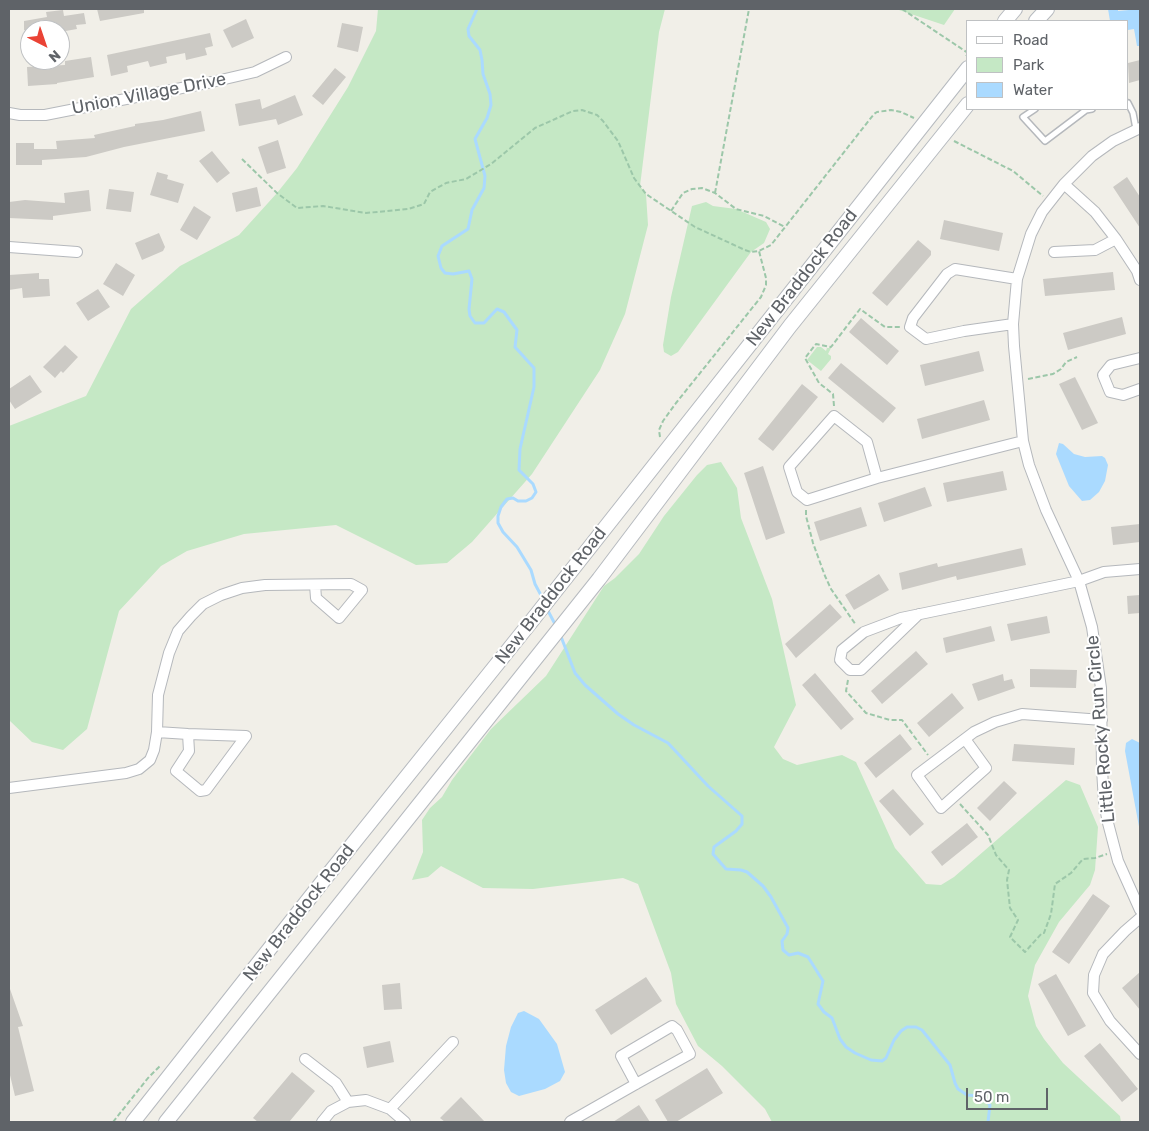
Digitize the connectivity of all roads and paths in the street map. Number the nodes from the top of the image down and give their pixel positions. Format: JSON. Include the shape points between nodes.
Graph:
{"nodes":[{"id":1,"x":749,"y":9,"type":"edge"},
{"id":2,"x":902,"y":9,"type":"edge"},
{"id":3,"x":1015,"y":9,"type":"edge"},
{"id":4,"x":1046,"y":9,"type":"edge"},
{"id":5,"x":1006,"y":20,"type":"edge"},
{"id":6,"x":1037,"y":20,"type":"edge"},
{"id":7,"x":966,"y":52,"type":"edge"},
{"id":8,"x":286,"y":57,"type":"dead end"},
{"id":9,"x":966,"y":71,"type":"edge"},
{"id":10,"x":1129,"y":104,"type":"edge"},
{"id":11,"x":966,"y":106,"type":"edge"},
{"id":12,"x":1034,"y":110,"type":"edge"},
{"id":13,"x":1087,"y":110,"type":"edge"},
{"id":14,"x":9,"y":114,"type":"edge"},
{"id":15,"x":916,"y":119,"type":"dead end"},
{"id":16,"x":1138,"y":129,"type":"edge"},
{"id":17,"x":951,"y":140,"type":"dead end"},
{"id":18,"x":242,"y":159,"type":"dead end"},
{"id":19,"x":1064,"y":184,"type":"junction"},
{"id":20,"x":716,"y":193,"type":"junction"},
{"id":21,"x":1050,"y":202,"type":"junction"},
{"id":22,"x":671,"y":211,"type":"junction"},
{"id":23,"x":785,"y":227,"type":"junction"},
{"id":24,"x":1116,"y":239,"type":"junction"},
{"id":25,"x":9,"y":247,"type":"edge"},
{"id":26,"x":759,"y":251,"type":"junction"},
{"id":27,"x":77,"y":252,"type":"dead end"},
{"id":28,"x":1054,"y":252,"type":"dead end"},
{"id":29,"x":1017,"y":279,"type":"junction"},
{"id":30,"x":1140,"y":280,"type":"edge"},
{"id":31,"x":1014,"y":324,"type":"junction"},
{"id":32,"x":910,"y":327,"type":"junction"},
{"id":33,"x":1077,"y":357,"type":"dead end"},
{"id":34,"x":1140,"y":358,"type":"edge"},
{"id":35,"x":1017,"y":380,"type":"junction"},
{"id":36,"x":1140,"y":389,"type":"edge"},
{"id":37,"x":834,"y":416,"type":"junction"},
{"id":38,"x":661,"y":439,"type":"dead end"},
{"id":39,"x":1024,"y":441,"type":"junction"},
{"id":40,"x":877,"y":478,"type":"junction"},
{"id":41,"x":807,"y":500,"type":"junction"},
{"id":42,"x":1140,"y":569,"type":"edge"},
{"id":43,"x":1079,"y":581,"type":"junction"},
{"id":44,"x":315,"y":586,"type":"junction"},
{"id":45,"x":919,"y":614,"type":"junction"},
{"id":46,"x":862,"y":633,"type":"junction"},
{"id":47,"x":850,"y":670,"type":"junction"},
{"id":48,"x":1102,"y":720,"type":"junction"},
{"id":49,"x":157,"y":732,"type":"junction"},
{"id":50,"x":188,"y":734,"type":"junction"},
{"id":51,"x":964,"y":739,"type":"junction"},
{"id":52,"x":934,"y":762,"type":"junction"},
{"id":53,"x":9,"y":788,"type":"edge"},
{"id":54,"x":954,"y":797,"type":"junction"},
{"id":55,"x":1115,"y":851,"type":"junction"},
{"id":56,"x":1140,"y":910,"type":"edge"},
{"id":57,"x":1140,"y":918,"type":"edge"},
{"id":58,"x":453,"y":1042,"type":"dead end"},
{"id":59,"x":1140,"y":1054,"type":"edge"},
{"id":60,"x":305,"y":1060,"type":"dead end"},
{"id":61,"x":636,"y":1084,"type":"junction"},
{"id":62,"x":348,"y":1102,"type":"junction"},
{"id":63,"x":390,"y":1109,"type":"junction"},
{"id":64,"x":133,"y":1122,"type":"edge"},
{"id":65,"x":166,"y":1122,"type":"edge"},
{"id":66,"x":322,"y":1122,"type":"edge"},
{"id":67,"x":405,"y":1122,"type":"edge"},
{"id":68,"x":570,"y":1122,"type":"edge"}],
"edges":[{"from":1,"to":20,"type":"path"},
{"from":2,"to":7,"type":"path"},
{"from":3,"to":5,"type":"main road"},
{"from":4,"to":6,"type":"main road"},
{"from":8,"to":14,"type":"street","name":"Union Village Drive","via":[[255,72],[212,82],[44,115]]},
{"from":9,"to":64,"type":"main road","name":"New Braddock Road"},
{"from":10,"to":16,"type":"lane"},
{"from":11,"to":65,"type":"main road","name":"New Braddock Road","via":[[790,326],[547,644]]},
{"from":12,"to":13,"type":"lane","via":[[1024,117],[1044,141]]},
{"from":15,"to":23,"type":"path","via":[[892,110],[874,114]]},
{"from":16,"to":19,"type":"street","name":"Little Rocky Run Circle","via":[[1092,156]]},
{"from":17,"to":21,"type":"path","via":[[1013,171]]},
{"from":18,"to":22,"type":"path","via":[[297,208],[323,206],[380,213],[408,209],[424,204],[430,192],[446,183],[466,179],[491,164],[535,128],[582,110],[597,115],[603,121],[618,141],[646,194]]},
{"from":19,"to":21,"type":"street","name":"Little Rocky Run Circle"},
{"from":19,"to":24,"type":"street","via":[[1095,212]]},
{"from":20,"to":22,"type":"path","via":[[702,188],[692,189],[683,194]]},
{"from":20,"to":23,"type":"path","via":[[736,209],[764,216]]},
{"from":21,"to":29,"type":"street","name":"Little Rocky Run Circle","via":[[1031,234]]},
{"from":22,"to":26,"type":"path","via":[[745,250]]},
{"from":23,"to":26,"type":"path","via":[[771,245]]},
{"from":24,"to":28,"type":"street","via":[[1095,250]]},
{"from":24,"to":30,"type":"street"},
{"from":25,"to":27,"type":"street"},
{"from":26,"to":38,"type":"path","via":[[766,278],[761,297],[663,421],[659,430]]},
{"from":29,"to":31,"type":"street","name":"Little Rocky Run Circle"},
{"from":29,"to":32,"type":"street","via":[[955,269],[941,281],[913,318]]},
{"from":31,"to":32,"type":"street","via":[[926,339]]},
{"from":31,"to":35,"type":"street","name":"Little Rocky Run Circle"},
{"from":32,"to":37,"type":"path","via":[[885,327],[860,309],[831,347],[816,344],[805,358],[819,383],[833,394]]},
{"from":33,"to":35,"type":"path","via":[[1043,378]]},
{"from":34,"to":36,"type":"street","via":[[1111,365],[1103,375],[1110,392],[1123,395]]},
{"from":35,"to":39,"type":"street","name":"Little Rocky Run Circle"},
{"from":37,"to":40,"type":"street","via":[[867,442]]},
{"from":37,"to":41,"type":"street","via":[[789,467],[797,492]]},
{"from":39,"to":40,"type":"street"},
{"from":39,"to":43,"type":"street","name":"Little Rocky Run Circle","via":[[1029,465],[1046,510]]},
{"from":40,"to":41,"type":"street"},
{"from":41,"to":46,"type":"path","via":[[806,516],[818,561],[831,589]]},
{"from":42,"to":43,"type":"street","via":[[1104,572]]},
{"from":43,"to":45,"type":"street"},
{"from":43,"to":48,"type":"street","name":"Little Rocky Run Circle","via":[[1098,658]]},
{"from":44,"to":44,"type":"street","via":[[351,584],[362,590],[339,618],[316,598]]},
{"from":44,"to":49,"type":"street","via":[[242,588],[221,594],[190,616],[178,631],[163,673],[158,695]]},
{"from":45,"to":46,"type":"street"},
{"from":45,"to":47,"type":"street","via":[[860,670]]},
{"from":46,"to":47,"type":"street","via":[[842,650],[840,660]]},
{"from":47,"to":52,"type":"path","via":[[846,691],[866,713],[902,720]]},
{"from":48,"to":51,"type":"street","via":[[1022,714],[995,722]]},
{"from":48,"to":55,"type":"street","name":"Little Rocky Run Circle","via":[[1104,802]]},
{"from":49,"to":50,"type":"street"},
{"from":49,"to":53,"type":"street","via":[[150,760],[139,769]]},
{"from":50,"to":50,"type":"street","via":[[246,736],[206,790],[200,791],[176,771],[189,751]]},
{"from":51,"to":52,"type":"street"},
{"from":51,"to":54,"type":"street","via":[[986,768]]},
{"from":52,"to":54,"type":"street","via":[[917,775],[941,808]]},
{"from":54,"to":55,"type":"path","via":[[988,835],[996,855],[1009,870],[1010,908],[1018,920],[1010,937],[1025,952],[1044,934],[1051,914],[1055,884],[1083,859]]},
{"from":55,"to":56,"type":"street","name":"Little Rocky Run Circle"},
{"from":57,"to":59,"type":"street","via":[[1103,954],[1094,974],[1093,993],[1110,1020]]},
{"from":58,"to":63,"type":"street"},
{"from":60,"to":62,"type":"street","via":[[336,1083]]},
{"from":61,"to":61,"type":"street","via":[[690,1054],[672,1026],[621,1056]]},
{"from":61,"to":68,"type":"street"},
{"from":62,"to":63,"type":"street","via":[[366,1100]]},
{"from":62,"to":66,"type":"street","via":[[330,1111]]},
{"from":63,"to":67,"type":"street"}]}
